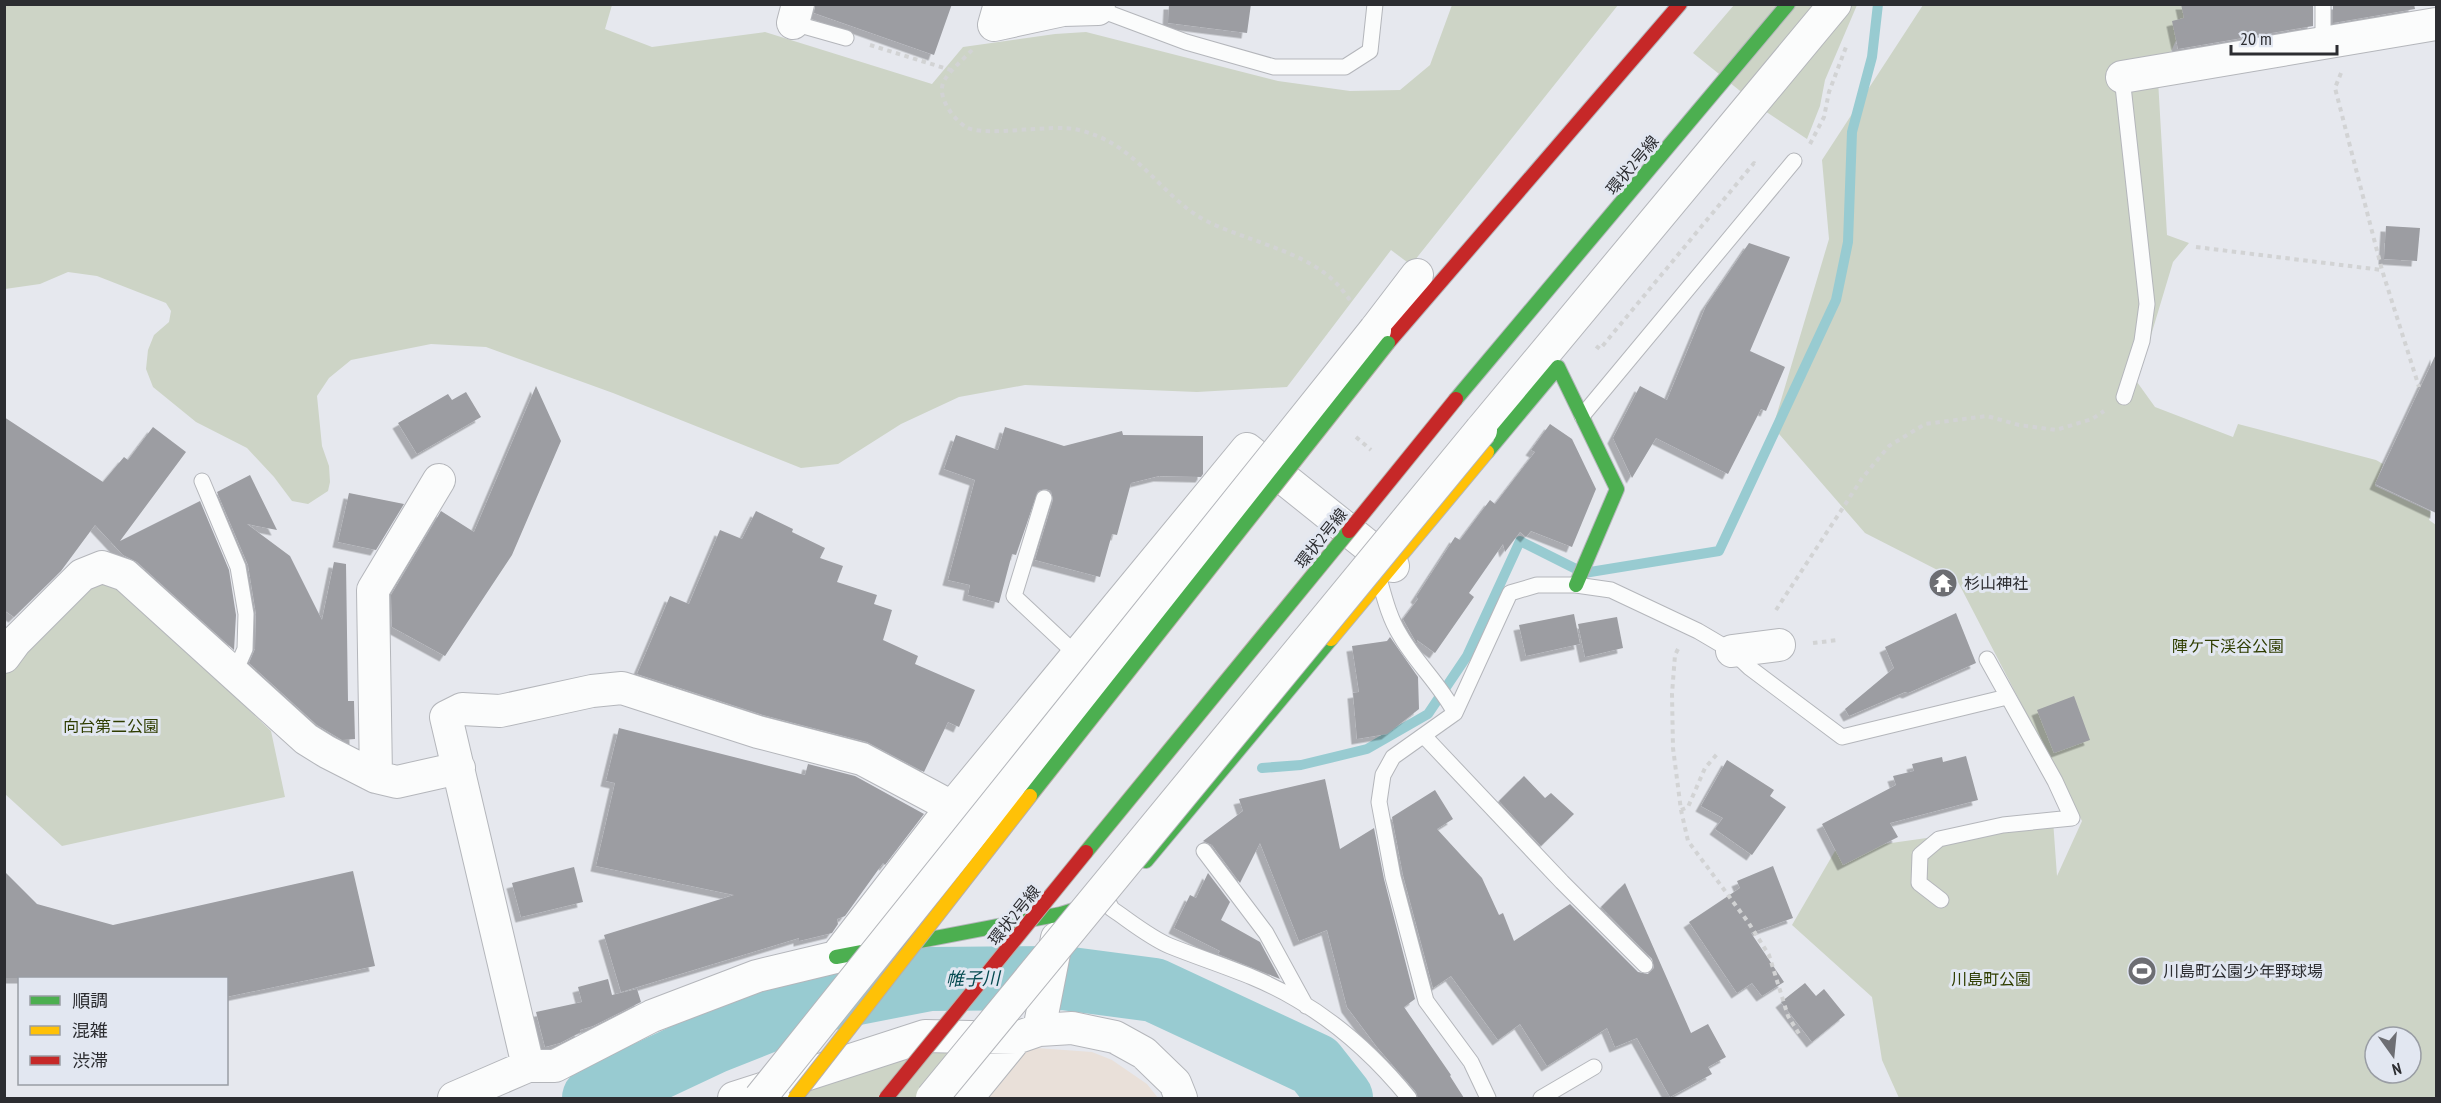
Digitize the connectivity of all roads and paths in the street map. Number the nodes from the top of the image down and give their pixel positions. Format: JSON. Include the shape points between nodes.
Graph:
{"nodes":[{"id":1,"x":1375,"y":4,"type":"edge"},
{"id":2,"x":1680,"y":4,"type":"edge"},
{"id":3,"x":1788,"y":4,"type":"edge"},
{"id":4,"x":1835,"y":4,"type":"edge"},
{"id":5,"x":2323,"y":4,"type":"edge"},
{"id":6,"x":1099,"y":7,"type":"edge"},
{"id":7,"x":796,"y":14,"type":"edge"},
{"id":8,"x":997,"y":15,"type":"edge"},
{"id":9,"x":2418,"y":19,"type":"edge"},
{"id":10,"x":846,"y":38,"type":"joint"},
{"id":11,"x":2356,"y":38,"type":"junction"},
{"id":12,"x":1849,"y":39,"type":"dead end"},
{"id":13,"x":2324,"y":43,"type":"junction"},
{"id":14,"x":954,"y":71,"type":"junction"},
{"id":15,"x":2122,"y":77,"type":"joint"},
{"id":16,"x":1794,"y":161,"type":"joint"},
{"id":17,"x":2196,"y":247,"type":"dead end"},
{"id":18,"x":2382,"y":270,"type":"junction"},
{"id":19,"x":1417,"y":275,"type":"dead end"},
{"id":20,"x":1354,"y":305,"type":"dead end"},
{"id":21,"x":1381,"y":336,"type":"junction"},
{"id":22,"x":2418,"y":387,"type":"dead end"},
{"id":23,"x":2124,"y":397,"type":"joint"},
{"id":24,"x":1582,"y":416,"type":"junction"},
{"id":25,"x":439,"y":480,"type":"dead end"},
{"id":26,"x":202,"y":481,"type":"dead end"},
{"id":27,"x":1044,"y":498,"type":"dead end"},
{"id":28,"x":1386,"y":574,"type":"junction"},
{"id":29,"x":1579,"y":582,"type":"junction"},
{"id":30,"x":1773,"y":613,"type":"dead end"},
{"id":31,"x":1691,"y":628,"type":"junction"},
{"id":32,"x":8,"y":645,"type":"edge"},
{"id":33,"x":1779,"y":645,"type":"dead end"},
{"id":34,"x":1732,"y":651,"type":"junction"},
{"id":35,"x":1077,"y":656,"type":"junction"},
{"id":36,"x":1987,"y":659,"type":"dead end"},
{"id":37,"x":234,"y":674,"type":"junction"},
{"id":38,"x":2007,"y":697,"type":"junction"},
{"id":39,"x":1451,"y":706,"type":"junction"},
{"id":40,"x":1424,"y":736,"type":"junction"},
{"id":41,"x":1718,"y":753,"type":"dead end"},
{"id":42,"x":459,"y":768,"type":"junction"},
{"id":43,"x":376,"y":777,"type":"junction"},
{"id":44,"x":952,"y":807,"type":"junction"},
{"id":45,"x":1681,"y":810,"type":"junction"},
{"id":46,"x":1204,"y":851,"type":"dead end"},
{"id":47,"x":1139,"y":870,"type":"dead end"},
{"id":48,"x":1112,"y":898,"type":"joint"},
{"id":49,"x":1941,"y":900,"type":"dead end"},
{"id":50,"x":1059,"y":926,"type":"junction"},
{"id":51,"x":836,"y":957,"type":"junction"},
{"id":52,"x":1646,"y":965,"type":"dead end"},
{"id":53,"x":1306,"y":1006,"type":"junction"},
{"id":54,"x":1032,"y":1030,"type":"junction"},
{"id":55,"x":1801,"y":1037,"type":"dead end"},
{"id":56,"x":528,"y":1066,"type":"junction"},
{"id":57,"x":1594,"y":1067,"type":"dead end"},
{"id":58,"x":454,"y":1098,"type":"edge"},
{"id":59,"x":734,"y":1098,"type":"edge"},
{"id":60,"x":760,"y":1098,"type":"edge"},
{"id":61,"x":795,"y":1098,"type":"edge"},
{"id":62,"x":886,"y":1098,"type":"edge"},
{"id":63,"x":932,"y":1098,"type":"edge"},
{"id":64,"x":967,"y":1098,"type":"edge"},
{"id":65,"x":1181,"y":1098,"type":"edge"},
{"id":66,"x":1409,"y":1098,"type":"edge"},
{"id":67,"x":1488,"y":1098,"type":"edge"},
{"id":68,"x":1541,"y":1098,"type":"edge"}],
"edges":[{"from":1,"to":6,"type":"lane","via":[[1370,51],[1345,67],[1274,67],[1186,42]]},
{"from":2,"to":21,"type":"main road"},
{"from":3,"to":62,"type":"main road","name":"環状2号線","bridge":true,"via":[[1456,399]]},
{"from":4,"to":63,"type":"street","bridge":true},
{"from":5,"to":13,"type":"lane"},
{"from":6,"to":8,"type":"street"},
{"from":7,"to":10,"type":"lane"},
{"from":8,"to":14,"type":"path"},
{"from":9,"to":11,"type":"street"},
{"from":10,"to":14,"type":"path"},
{"from":11,"to":13,"type":"street"},
{"from":11,"to":18,"type":"path","via":[[2335,88]]},
{"from":12,"to":16,"type":"path","via":[[1824,117],[1809,145]]},
{"from":13,"to":15,"type":"street"},
{"from":14,"to":20,"type":"path","via":[[944,82],[943,96],[951,113],[967,128],[1079,130],[1119,146],[1197,216],[1283,250],[1318,269],[1334,280]]},
{"from":15,"to":23,"type":"lane","via":[[2147,304],[2142,341]]},
{"from":16,"to":24,"type":"lane"},
{"from":17,"to":18,"type":"path"},
{"from":18,"to":22,"type":"path"},
{"from":19,"to":21,"type":"street"},
{"from":21,"to":60,"type":"street","bridge":true},
{"from":21,"to":61,"type":"main road","bridge":true},
{"from":23,"to":30,"type":"path","via":[[2092,419],[2056,430],[1987,416],[1925,424],[1889,446],[1863,477]]},
{"from":24,"to":28,"type":"main road","via":[[1558,367]]},
{"from":24,"to":29,"type":"main road","via":[[1617,489]]},
{"from":25,"to":43,"type":"street","via":[[373,590]]},
{"from":26,"to":37,"type":"lane","via":[[238,567],[245,649]]},
{"from":27,"to":35,"type":"lane","via":[[1014,596]]},
{"from":28,"to":35,"type":"street","via":[[1247,449]]},
{"from":28,"to":39,"type":"lane","via":[[1388,610],[1400,636]]},
{"from":28,"to":47,"type":"main road"},
{"from":29,"to":31,"type":"lane","via":[[1611,590]]},
{"from":29,"to":39,"type":"lane","via":[[1537,585],[1510,593]]},
{"from":31,"to":34,"type":"lane"},
{"from":31,"to":45,"type":"path","via":[[1675,655],[1672,694],[1672,748]]},
{"from":32,"to":37,"type":"street","via":[[82,575],[102,567],[125,576]]},
{"from":33,"to":34,"type":"street"},
{"from":34,"to":38,"type":"lane","via":[[1842,737]]},
{"from":35,"to":44,"type":"street"},
{"from":36,"to":38,"type":"lane"},
{"from":37,"to":43,"type":"street","via":[[306,739]]},
{"from":38,"to":49,"type":"lane","via":[[2072,818],[2003,825],[1939,839],[1920,855],[1919,883]]},
{"from":39,"to":40,"type":"lane"},
{"from":40,"to":52,"type":"lane"},
{"from":40,"to":67,"type":"lane","via":[[1394,757],[1383,775],[1379,802],[1385,837],[1426,1001],[1471,1062]]},
{"from":41,"to":45,"type":"path","via":[[1706,768],[1692,801]]},
{"from":42,"to":43,"type":"street","via":[[398,782]]},
{"from":42,"to":44,"type":"street","via":[[446,717],[462,709],[500,711],[622,688],[758,732],[862,759]]},
{"from":42,"to":56,"type":"street"},
{"from":44,"to":51,"type":"street"},
{"from":45,"to":55,"type":"path","via":[[1688,841],[1769,955],[1788,1016]]},
{"from":46,"to":53,"type":"lane","via":[[1266,933]]},
{"from":48,"to":50,"type":"main road"},
{"from":48,"to":53,"type":"lane","via":[[1112,909],[1167,945],[1230,967]]},
{"from":50,"to":51,"type":"main road"},
{"from":50,"to":54,"type":"street","bridge":true},
{"from":51,"to":56,"type":"street","via":[[757,976],[652,1016],[555,1066]]},
{"from":53,"to":66,"type":"lane","via":[[1367,1054]]},
{"from":54,"to":59,"type":"street","via":[[925,1036]]},
{"from":54,"to":64,"type":"street"},
{"from":54,"to":65,"type":"street","via":[[1071,1028],[1115,1037],[1144,1053],[1175,1083]]},
{"from":56,"to":58,"type":"street"},
{"from":57,"to":68,"type":"lane"}]}
